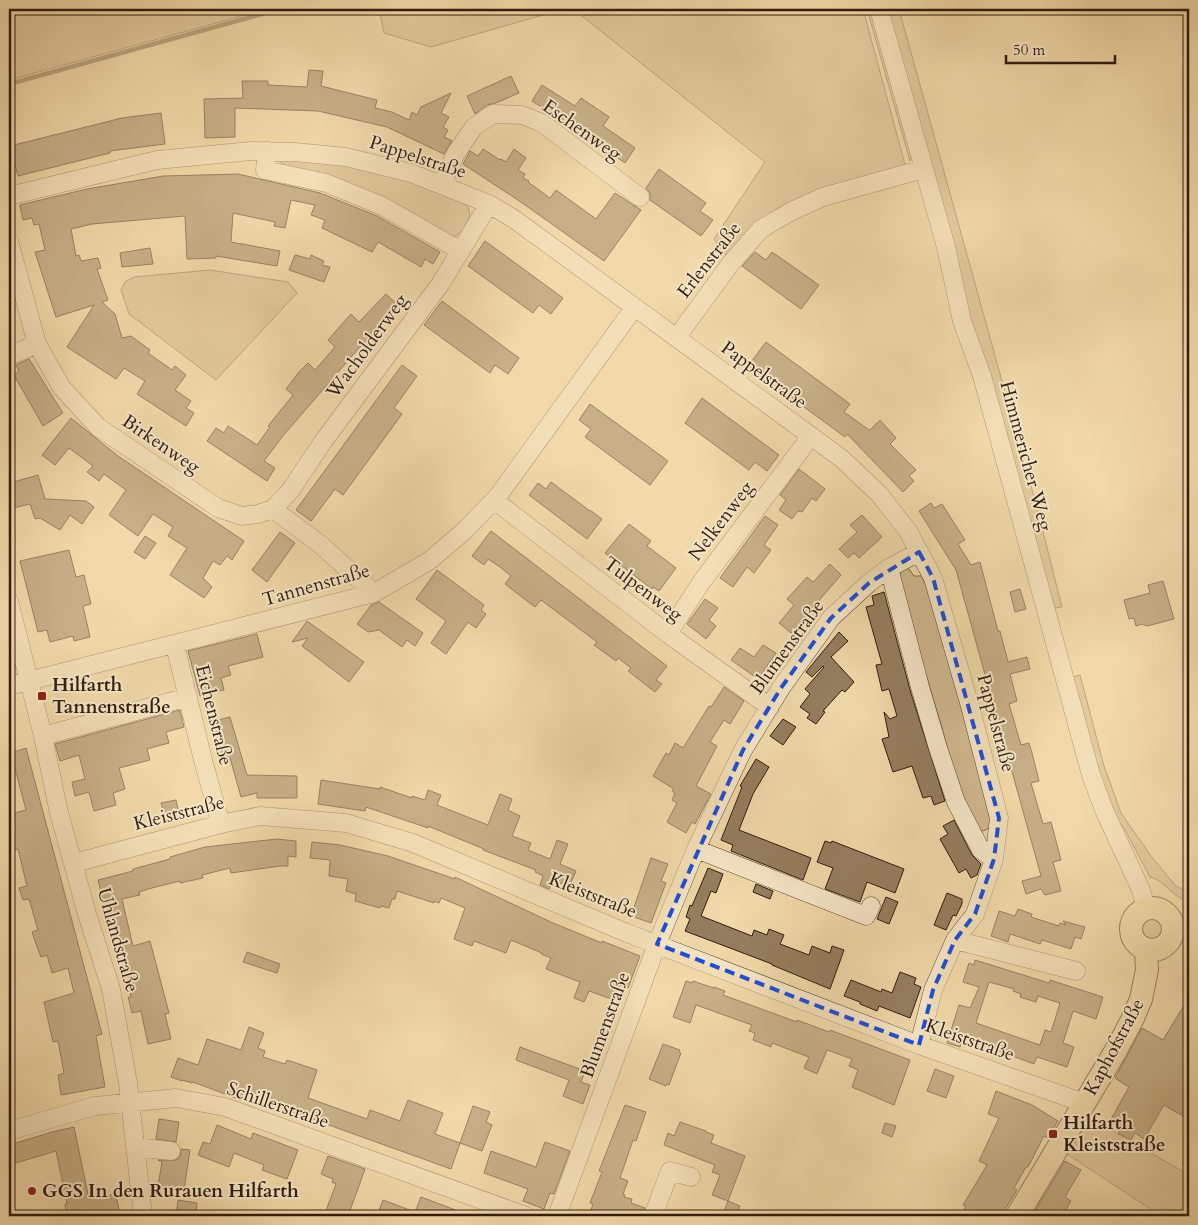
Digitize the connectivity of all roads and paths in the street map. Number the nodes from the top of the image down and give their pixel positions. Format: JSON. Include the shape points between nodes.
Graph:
{"nodes":[{"id":1,"x":879,"y":9,"type":"edge"},
{"id":2,"x":267,"y":151,"type":"junction"},
{"id":3,"x":924,"y":169,"type":"junction"},
{"id":4,"x":442,"y":184,"type":"junction"},
{"id":5,"x":9,"y":196,"type":"edge"},
{"id":6,"x":640,"y":197,"type":"dead end"},
{"id":7,"x":489,"y":204,"type":"junction"},
{"id":8,"x":9,"y":241,"type":"edge"},
{"id":9,"x":461,"y":251,"type":"junction"},
{"id":10,"x":634,"y":308,"type":"junction"},
{"id":11,"x":677,"y":337,"type":"junction"},
{"id":12,"x":37,"y":344,"type":"junction"},
{"id":13,"x":9,"y":356,"type":"edge"},
{"id":14,"x":811,"y":436,"type":"junction"},
{"id":15,"x":494,"y":500,"type":"junction"},
{"id":16,"x":273,"y":509,"type":"junction"},
{"id":17,"x":919,"y":552,"type":"junction"},
{"id":18,"x":889,"y":568,"type":"junction"},
{"id":19,"x":374,"y":593,"type":"junction"},
{"id":20,"x":9,"y":601,"type":"edge"},
{"id":21,"x":668,"y":634,"type":"junction"},
{"id":22,"x":176,"y":645,"type":"junction"},
{"id":23,"x":29,"y":680,"type":"junction"},
{"id":24,"x":9,"y":686,"type":"edge"},
{"id":25,"x":188,"y":697,"type":"junction"},
{"id":26,"x":770,"y":707,"type":"junction"},
{"id":27,"x":43,"y":736,"type":"junction"},
{"id":28,"x":220,"y":824,"type":"junction"},
{"id":29,"x":696,"y":849,"type":"junction"},
{"id":30,"x":994,"y":859,"type":"junction"},
{"id":31,"x":74,"y":863,"type":"junction"},
{"id":32,"x":871,"y":906,"type":"dead end"},
{"id":33,"x":1146,"y":908,"type":"junction"},
{"id":34,"x":1181,"y":924,"type":"edge"},
{"id":35,"x":956,"y":940,"type":"junction"},
{"id":36,"x":657,"y":944,"type":"junction"},
{"id":37,"x":1146,"y":949,"type":"junction"},
{"id":38,"x":1076,"y":971,"type":"dead end"},
{"id":39,"x":919,"y":1045,"type":"junction"},
{"id":40,"x":129,"y":1103,"type":"junction"},
{"id":41,"x":1084,"y":1103,"type":"junction"},
{"id":42,"x":9,"y":1131,"type":"edge"},
{"id":43,"x":135,"y":1147,"type":"junction"},
{"id":44,"x":171,"y":1151,"type":"dead end"},
{"id":45,"x":692,"y":1177,"type":"dead end"},
{"id":46,"x":143,"y":1216,"type":"edge"},
{"id":47,"x":526,"y":1216,"type":"edge"},
{"id":48,"x":557,"y":1216,"type":"edge"},
{"id":49,"x":653,"y":1216,"type":"edge"},
{"id":50,"x":1017,"y":1216,"type":"edge"}],
"edges":[{"from":1,"to":3,"type":"street","name":"Himmericher Weg"},
{"from":2,"to":4,"type":"street","name":"Pappelstraße","via":[[346,157]]},
{"from":2,"to":5,"type":"street","name":"Pappelstraße","via":[[157,160]]},
{"from":2,"to":9,"type":"street","via":[[265,170],[326,183],[382,206]]},
{"from":3,"to":11,"type":"street","name":"Erlenstraße","via":[[823,197],[761,229],[731,263]]},
{"from":3,"to":33,"type":"street","name":"Himmericher Weg","via":[[962,321],[982,376],[1092,775]]},
{"from":4,"to":6,"type":"street","name":"Eschenweg","via":[[456,153],[474,127],[493,114],[522,115],[542,123]]},
{"from":4,"to":7,"type":"street","name":"Pappelstraße"},
{"from":7,"to":9,"type":"street","name":"Wacholderweg"},
{"from":7,"to":10,"type":"street","name":"Pappelstraße","via":[[514,218]]},
{"from":8,"to":12,"type":"street","name":"Birkenweg"},
{"from":9,"to":16,"type":"street","name":"Wacholderweg","via":[[290,491]]},
{"from":10,"to":11,"type":"street","name":"Pappelstraße"},
{"from":10,"to":15,"type":"street","name":"Tannenstraße"},
{"from":11,"to":14,"type":"street","name":"Pappelstraße"},
{"from":12,"to":13,"type":"street"},
{"from":12,"to":16,"type":"street","name":"Birkenweg","via":[[62,388],[98,427],[218,508],[242,516]]},
{"from":14,"to":17,"type":"street","name":"Pappelstraße","via":[[842,459],[879,494],[908,531]]},
{"from":14,"to":21,"type":"street","name":"Nelkenweg","via":[[700,584]]},
{"from":15,"to":19,"type":"street","name":"Tannenstraße","via":[[429,561]]},
{"from":15,"to":21,"type":"street","name":"Tulpenweg"},
{"from":16,"to":19,"type":"street"},
{"from":17,"to":18,"type":"street","name":"Blumenstraße"},
{"from":17,"to":30,"type":"street","name":"Pappelstraße","via":[[933,578],[999,818]]},
{"from":18,"to":26,"type":"street","name":"Blumenstraße","via":[[831,618]]},
{"from":18,"to":30,"type":"street","via":[[956,802],[981,850]]},
{"from":19,"to":22,"type":"street","name":"Tannenstraße"},
{"from":20,"to":23,"type":"street","name":"Uhlandstraße"},
{"from":21,"to":26,"type":"street","name":"Tulpenweg"},
{"from":22,"to":23,"type":"street","name":"Tannenstraße"},
{"from":22,"to":25,"type":"street","name":"Eichenstraße"},
{"from":23,"to":24,"type":"street","name":"Tannenstraße"},
{"from":23,"to":27,"type":"street","name":"Uhlandstraße"},
{"from":25,"to":27,"type":"street"},
{"from":25,"to":28,"type":"street","name":"Eichenstraße"},
{"from":26,"to":29,"type":"street","name":"Blumenstraße","via":[[743,750]]},
{"from":27,"to":31,"type":"street","name":"Uhlandstraße"},
{"from":28,"to":31,"type":"street","name":"Kleiststraße"},
{"from":28,"to":36,"type":"street","name":"Kleiststraße","via":[[260,816],[346,823],[412,843]]},
{"from":29,"to":32,"type":"street","via":[[866,916]]},
{"from":29,"to":36,"type":"street","name":"Blumenstraße"},
{"from":30,"to":35,"type":"street","name":"Pappelstraße","via":[[975,914]]},
{"from":31,"to":40,"type":"street","name":"Uhlandstraße","via":[[111,989]]},
{"from":33,"to":34,"type":"main road","via":[[1164,911]]},
{"from":33,"to":37,"type":"main road","via":[[1139,912],[1131,925],[1134,940]]},
{"from":34,"to":37,"type":"main road","via":[[1166,945],[1160,949]]},
{"from":35,"to":38,"type":"street"},
{"from":35,"to":39,"type":"street","name":"Pappelstraße","via":[[933,990]]},
{"from":36,"to":39,"type":"street","name":"Kleiststraße"},
{"from":36,"to":48,"type":"street","name":"Blumenstraße"},
{"from":37,"to":41,"type":"main road","name":"Kaphofstraße","via":[[1141,999],[1115,1052]]},
{"from":39,"to":41,"type":"street","name":"Kleiststraße"},
{"from":40,"to":42,"type":"street","name":"Schillerstraße","via":[[95,1106]]},
{"from":40,"to":43,"type":"street","name":"Uhlandstraße"},
{"from":40,"to":47,"type":"street","name":"Schillerstraße","via":[[176,1098],[225,1107]]},
{"from":41,"to":50,"type":"main road","name":"Kaphofstraße"},
{"from":43,"to":44,"type":"street"},
{"from":43,"to":46,"type":"street","name":"Uhlandstraße"},
{"from":45,"to":49,"type":"street","via":[[670,1171]]}]}
